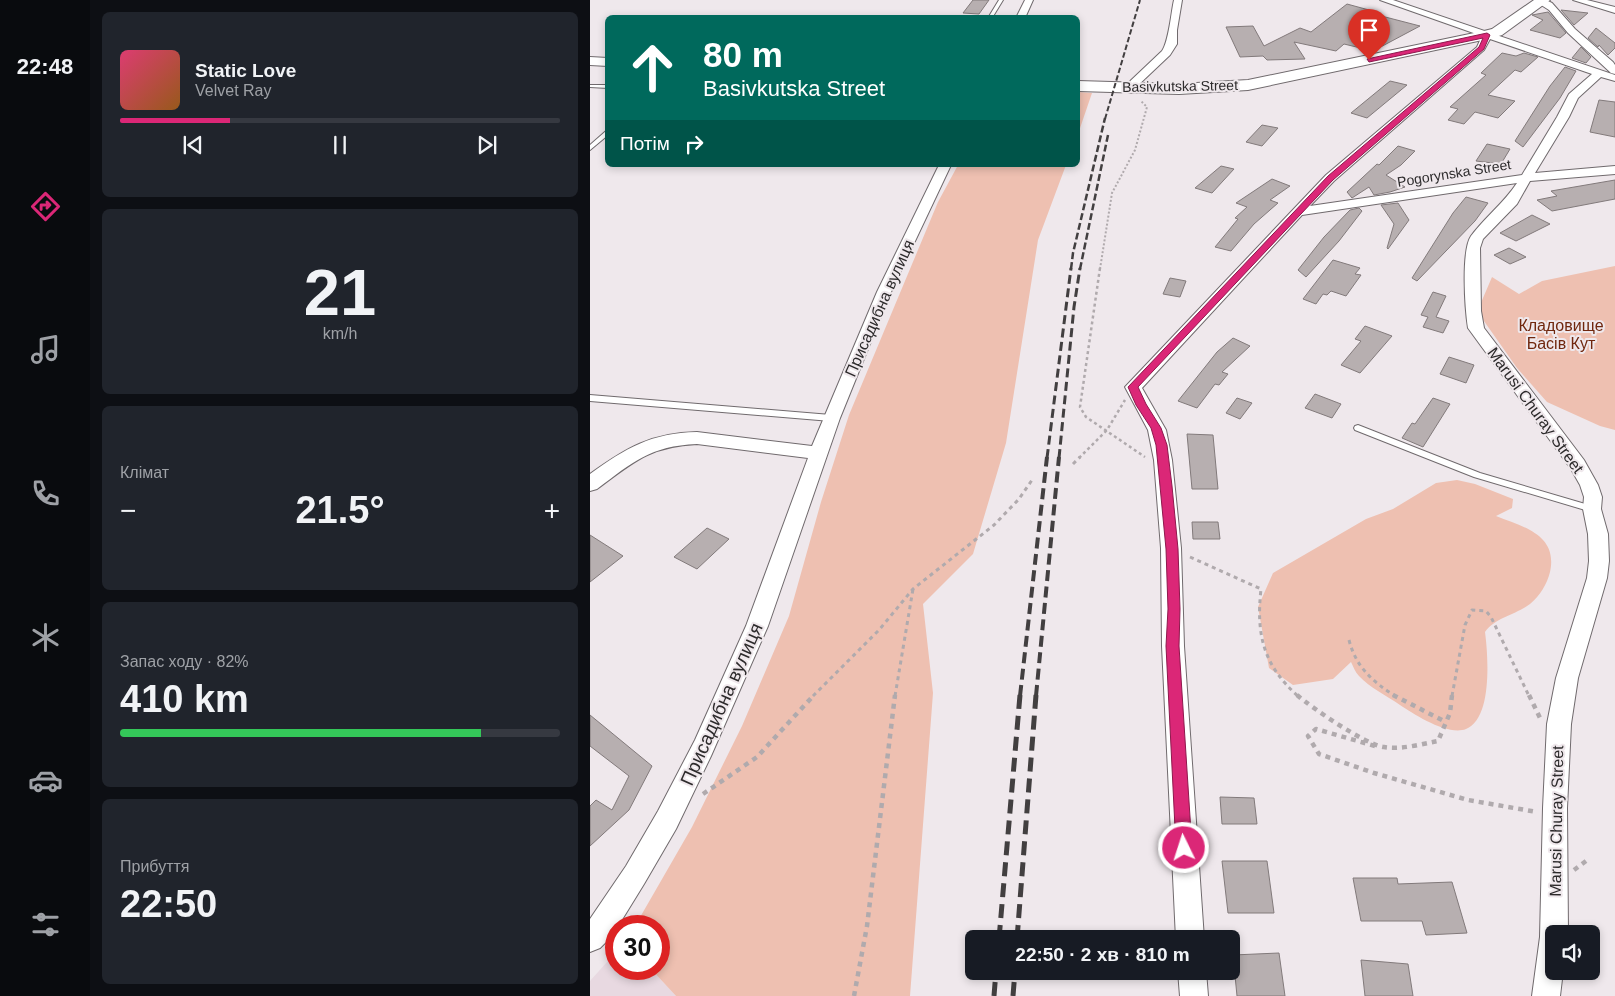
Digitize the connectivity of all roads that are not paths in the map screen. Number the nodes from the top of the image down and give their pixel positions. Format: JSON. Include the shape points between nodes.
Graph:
{"nodes":[{"id":1,"x":1001,"y":0,"type":"edge"},
{"id":2,"x":1030,"y":0,"type":"edge"},
{"id":3,"x":1178,"y":0,"type":"edge"},
{"id":4,"x":1384,"y":0,"type":"edge"},
{"id":5,"x":1577,"y":0,"type":"edge"},
{"id":6,"x":1542,"y":1,"type":"edge"},
{"id":7,"x":1615,"y":10,"type":"edge"},
{"id":8,"x":992,"y":15,"type":"edge"},
{"id":9,"x":1022,"y":15,"type":"edge"},
{"id":10,"x":1487,"y":35,"type":"junction"},
{"id":11,"x":590,"y":61,"type":"edge"},
{"id":12,"x":605,"y":62,"type":"edge"},
{"id":13,"x":1610,"y":74,"type":"edge"},
{"id":14,"x":590,"y":86,"type":"edge"},
{"id":15,"x":1080,"y":86,"type":"edge"},
{"id":16,"x":605,"y":87,"type":"edge"},
{"id":17,"x":1129,"y":88,"type":"junction"},
{"id":18,"x":605,"y":135,"type":"edge"},
{"id":19,"x":590,"y":148,"type":"edge"},
{"id":20,"x":944,"y":167,"type":"edge"},
{"id":21,"x":1615,"y":170,"type":"edge"},
{"id":22,"x":1528,"y":177,"type":"junction"},
{"id":23,"x":1298,"y":212,"type":"junction"},
{"id":24,"x":590,"y":398,"type":"edge"},
{"id":25,"x":831,"y":418,"type":"junction"},
{"id":26,"x":1358,"y":428,"type":"dead end"},
{"id":27,"x":818,"y":453,"type":"junction"},
{"id":28,"x":590,"y":484,"type":"edge"},
{"id":29,"x":1592,"y":509,"type":"junction"},
{"id":30,"x":594,"y":926,"type":"edge"},
{"id":31,"x":1189,"y":930,"type":"edge"},
{"id":32,"x":1193,"y":980,"type":"edge"},
{"id":33,"x":1194,"y":996,"type":"edge"},
{"id":34,"x":1546,"y":996,"type":"edge"}],
"edges":[{"from":1,"to":8,"type":"lane"},
{"from":2,"to":9,"type":"street"},
{"from":3,"to":17,"type":"street","via":[[1172,44]]},
{"from":4,"to":10,"type":"street"},
{"from":5,"to":7,"type":"street"},
{"from":6,"to":10,"type":"main road","name":"Basivkutska Street","via":[[1497,32]]},
{"from":6,"to":13,"type":"street","via":[[1550,4],[1567,26],[1606,60]]},
{"from":10,"to":13,"type":"street"},
{"from":10,"to":17,"type":"main road","name":"Basivkutska Street","via":[[1248,85],[1202,89]]},
{"from":10,"to":23,"type":"street","name":"Basivkutska Street","via":[[1482,48],[1330,178]]},
{"from":11,"to":12,"type":"main road"},
{"from":13,"to":22,"type":"street","name":"Marusi Churay Street","via":[[1573,96]]},
{"from":14,"to":16,"type":"lane"},
{"from":15,"to":17,"type":"main road","name":"Basivkutska Street"},
{"from":18,"to":19,"type":"lane"},
{"from":20,"to":25,"type":"street","name":"Присадибна вулиця","via":[[884,292]]},
{"from":21,"to":22,"type":"street","name":"Pogorynska Street"},
{"from":22,"to":23,"type":"street","name":"Pogorynska Street"},
{"from":22,"to":29,"type":"street","name":"Marusi Churay Street","via":[[1512,201],[1477,238],[1473,248],[1476,328],[1578,464],[1593,497]]},
{"from":23,"to":31,"type":"street","name":"Basivkutska Street","via":[[1133,387],[1156,428],[1164,470],[1172,549],[1173,646]]},
{"from":24,"to":25,"type":"lane"},
{"from":25,"to":27,"type":"street","name":"Присадибна вулиця"},
{"from":26,"to":29,"type":"lane","via":[[1477,475]]},
{"from":27,"to":28,"type":"street","via":[[678,438],[642,448]]},
{"from":27,"to":30,"type":"street","name":"Присадибна вулиця","via":[[757,626],[703,748],[635,875]]},
{"from":29,"to":34,"type":"street","name":"Marusi Churay Street","via":[[1598,534],[1599,561],[1593,594],[1567,678],[1559,724],[1554,937]]},
{"from":32,"to":33,"type":"street"}]}
